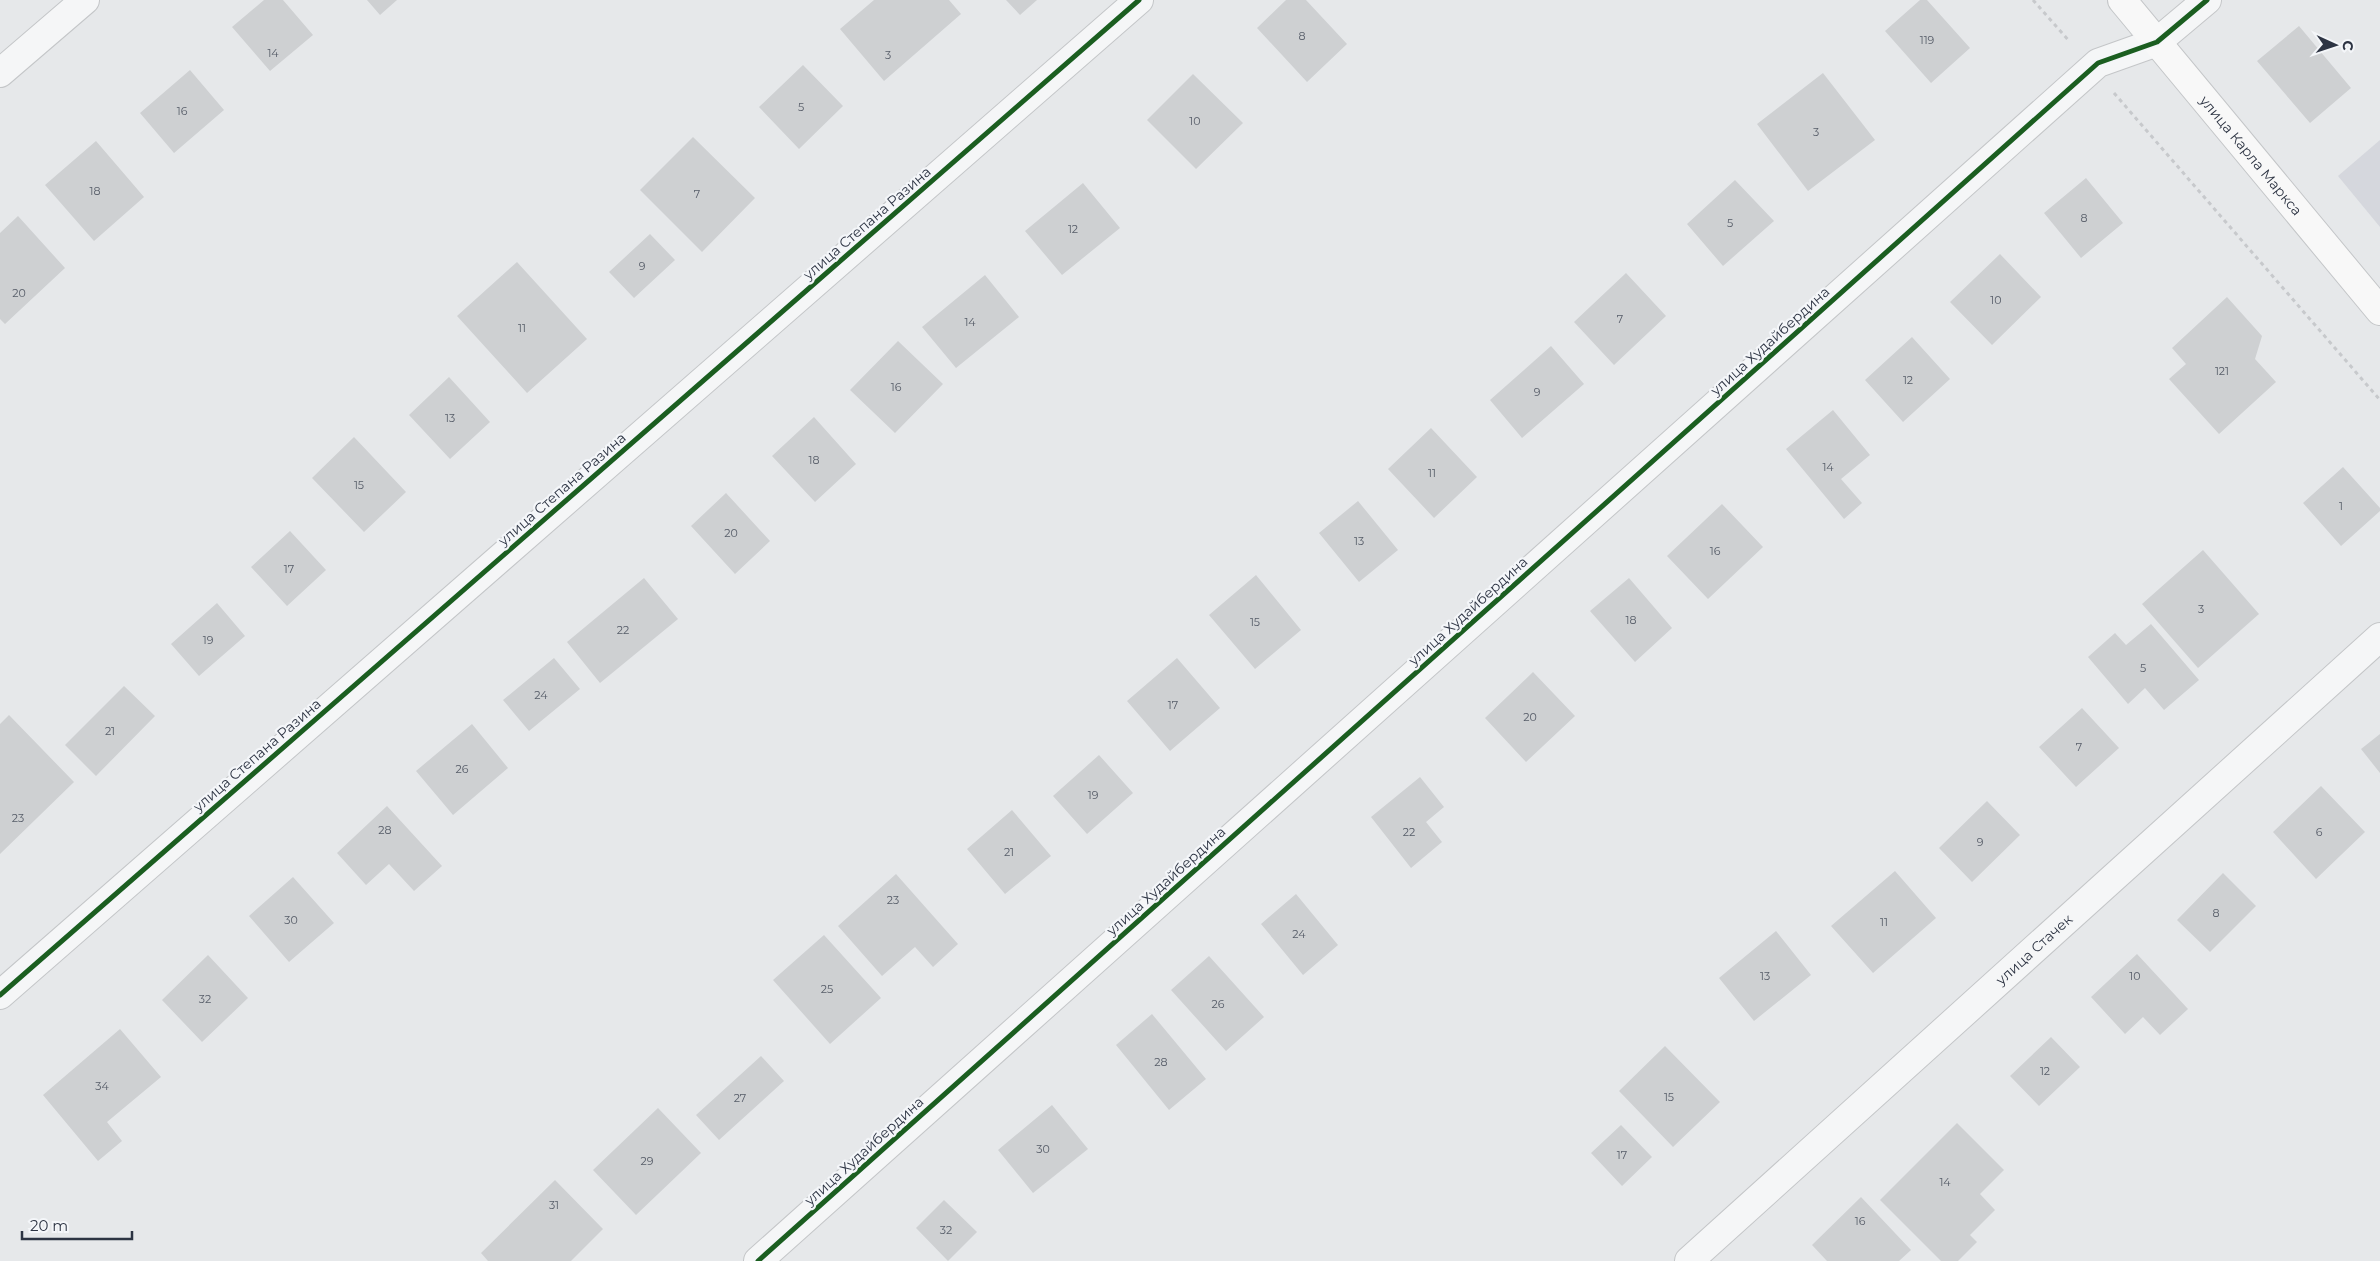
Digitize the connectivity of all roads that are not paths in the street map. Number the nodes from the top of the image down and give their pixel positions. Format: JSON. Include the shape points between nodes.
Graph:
{"nodes":[{"id":1,"x":85,"y":0,"type":"edge"},
{"id":2,"x":1139,"y":0,"type":"edge"},
{"id":3,"x":2122,"y":0,"type":"edge"},
{"id":4,"x":2207,"y":0,"type":"edge"},
{"id":5,"x":2156,"y":42,"type":"junction"},
{"id":6,"x":0,"y":73,"type":"edge"},
{"id":7,"x":2380,"y":312,"type":"edge"},
{"id":8,"x":2380,"y":637,"type":"edge"},
{"id":9,"x":0,"y":995,"type":"edge"},
{"id":10,"x":758,"y":1261,"type":"edge"},
{"id":11,"x":1689,"y":1261,"type":"edge"}],
"edges":[{"from":1,"to":6,"type":"street"},
{"from":2,"to":9,"type":"street","name":"улица Степана Разина"},
{"from":3,"to":5,"type":"street","name":"улица Карла Маркса"},
{"from":4,"to":5,"type":"street","name":"улица Худайбердина"},
{"from":5,"to":7,"type":"street","name":"улица Карла Маркса"},
{"from":5,"to":10,"type":"street","name":"улица Худайбердина","via":[[2098,63]]},
{"from":8,"to":11,"type":"street","name":"улица Стачек"}]}
